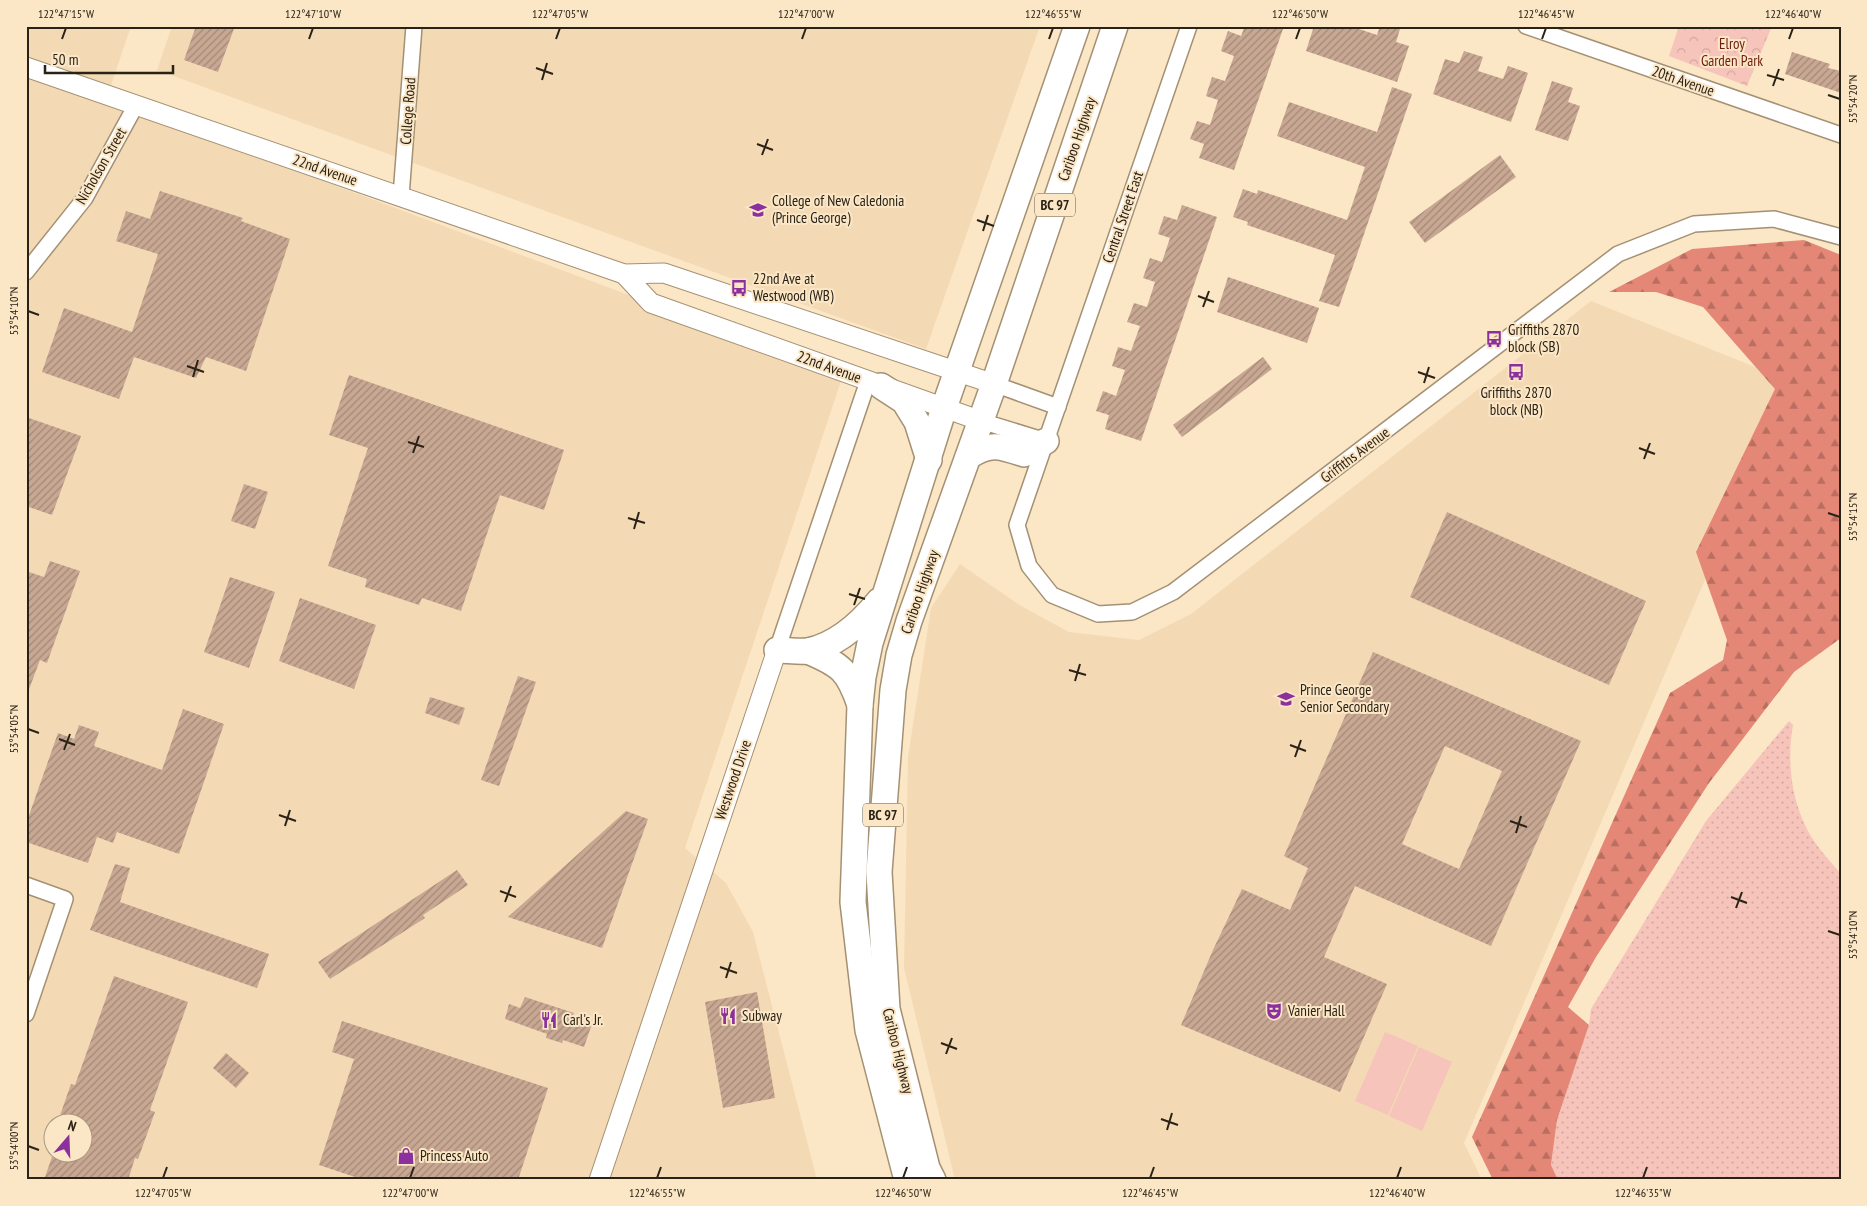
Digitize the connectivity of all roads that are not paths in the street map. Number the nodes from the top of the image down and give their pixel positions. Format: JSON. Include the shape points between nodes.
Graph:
{"nodes":[{"id":1,"x":414,"y":26,"type":"edge"},
{"id":2,"x":1077,"y":26,"type":"edge"},
{"id":3,"x":1115,"y":26,"type":"edge"},
{"id":4,"x":1189,"y":26,"type":"edge"},
{"id":5,"x":1534,"y":27,"type":"edge"},
{"id":6,"x":26,"y":66,"type":"edge"},
{"id":7,"x":136,"y":105,"type":"junction"},
{"id":8,"x":1841,"y":135,"type":"edge"},
{"id":9,"x":401,"y":196,"type":"junction"},
{"id":10,"x":1841,"y":236,"type":"edge"},
{"id":11,"x":26,"y":272,"type":"edge"},
{"id":12,"x":624,"y":274,"type":"junction"},
{"id":13,"x":957,"y":372,"type":"junction"},
{"id":14,"x":875,"y":384,"type":"junction"},
{"id":15,"x":994,"y":384,"type":"junction"},
{"id":16,"x":1058,"y":407,"type":"junction"},
{"id":17,"x":944,"y":408,"type":"junction"},
{"id":18,"x":981,"y":421,"type":"junction"},
{"id":19,"x":1046,"y":441,"type":"junction"},
{"id":20,"x":969,"y":456,"type":"junction"},
{"id":21,"x":929,"y":460,"type":"junction"},
{"id":22,"x":885,"y":594,"type":"junction"},
{"id":23,"x":777,"y":650,"type":"junction"},
{"id":24,"x":808,"y":651,"type":"junction"},
{"id":25,"x":860,"y":705,"type":"junction"},
{"id":26,"x":26,"y":885,"type":"edge"},
{"id":27,"x":26,"y":1014,"type":"edge"},
{"id":28,"x":599,"y":1180,"type":"edge"},
{"id":29,"x":907,"y":1180,"type":"edge"},
{"id":30,"x":933,"y":1180,"type":"edge"}],
"edges":[{"from":1,"to":9,"type":"street","name":"College Road"},
{"from":2,"to":13,"type":"highway","name":"Cariboo Highway","number":"BC 97"},
{"from":3,"to":15,"type":"highway","name":"Cariboo Highway","number":"BC 97"},
{"from":4,"to":16,"type":"street","name":"Central Street East"},
{"from":5,"to":8,"type":"street","name":"20th Avenue"},
{"from":6,"to":7,"type":"street","name":"22nd Avenue"},
{"from":7,"to":9,"type":"street","name":"22nd Avenue"},
{"from":7,"to":11,"type":"street","name":"Nicholson Street","via":[[85,198]]},
{"from":9,"to":12,"type":"street","name":"22nd Avenue"},
{"from":10,"to":19,"type":"street","name":"Griffiths Avenue","via":[[1774,219],[1694,224],[1618,254],[1173,592],[1132,612],[1098,614],[1052,595],[1029,566],[1017,525]]},
{"from":12,"to":13,"type":"street","name":"22nd Avenue","via":[[664,273]]},
{"from":12,"to":14,"type":"street","name":"22nd Avenue","via":[[651,303]]},
{"from":13,"to":15,"type":"street","name":"22nd Avenue"},
{"from":13,"to":17,"type":"highway","name":"Cariboo Highway","number":"BC 97"},
{"from":14,"to":17,"type":"street","name":"22nd Avenue"},
{"from":14,"to":21,"type":"highway","via":[[904,401],[917,422]]},
{"from":14,"to":23,"type":"street","name":"Westwood Drive"},
{"from":15,"to":16,"type":"street","name":"22nd Avenue"},
{"from":15,"to":18,"type":"highway","name":"Cariboo Highway","number":"BC 97"},
{"from":16,"to":19,"type":"street","name":"Griffiths Avenue"},
{"from":17,"to":18,"type":"street","name":"22nd Avenue"},
{"from":17,"to":21,"type":"highway","name":"Cariboo Highway","number":"BC 97"},
{"from":18,"to":19,"type":"street","name":"22nd Avenue"},
{"from":18,"to":20,"type":"highway","name":"Cariboo Highway","number":"BC 97"},
{"from":19,"to":20,"type":"highway","via":[[1024,454],[991,446]]},
{"from":20,"to":30,"type":"highway","name":"Cariboo Highway","number":"BC 97","via":[[899,655],[893,690],[879,872],[887,1009],[927,1168]]},
{"from":21,"to":22,"type":"highway","name":"Cariboo Highway","number":"BC 97"},
{"from":22,"to":24,"type":"highway","via":[[864,619],[845,634]]},
{"from":22,"to":25,"type":"highway","name":"Cariboo Highway","number":"BC 97","via":[[870,643]]},
{"from":23,"to":24,"type":"highway"},
{"from":23,"to":28,"type":"street","name":"Westwood Drive"},
{"from":24,"to":25,"type":"highway","via":[[844,670]]},
{"from":25,"to":29,"type":"highway","name":"Cariboo Highway","number":"BC 97","via":[[853,902],[868,1030]]},
{"from":26,"to":27,"type":"street","via":[[65,899]]}]}
